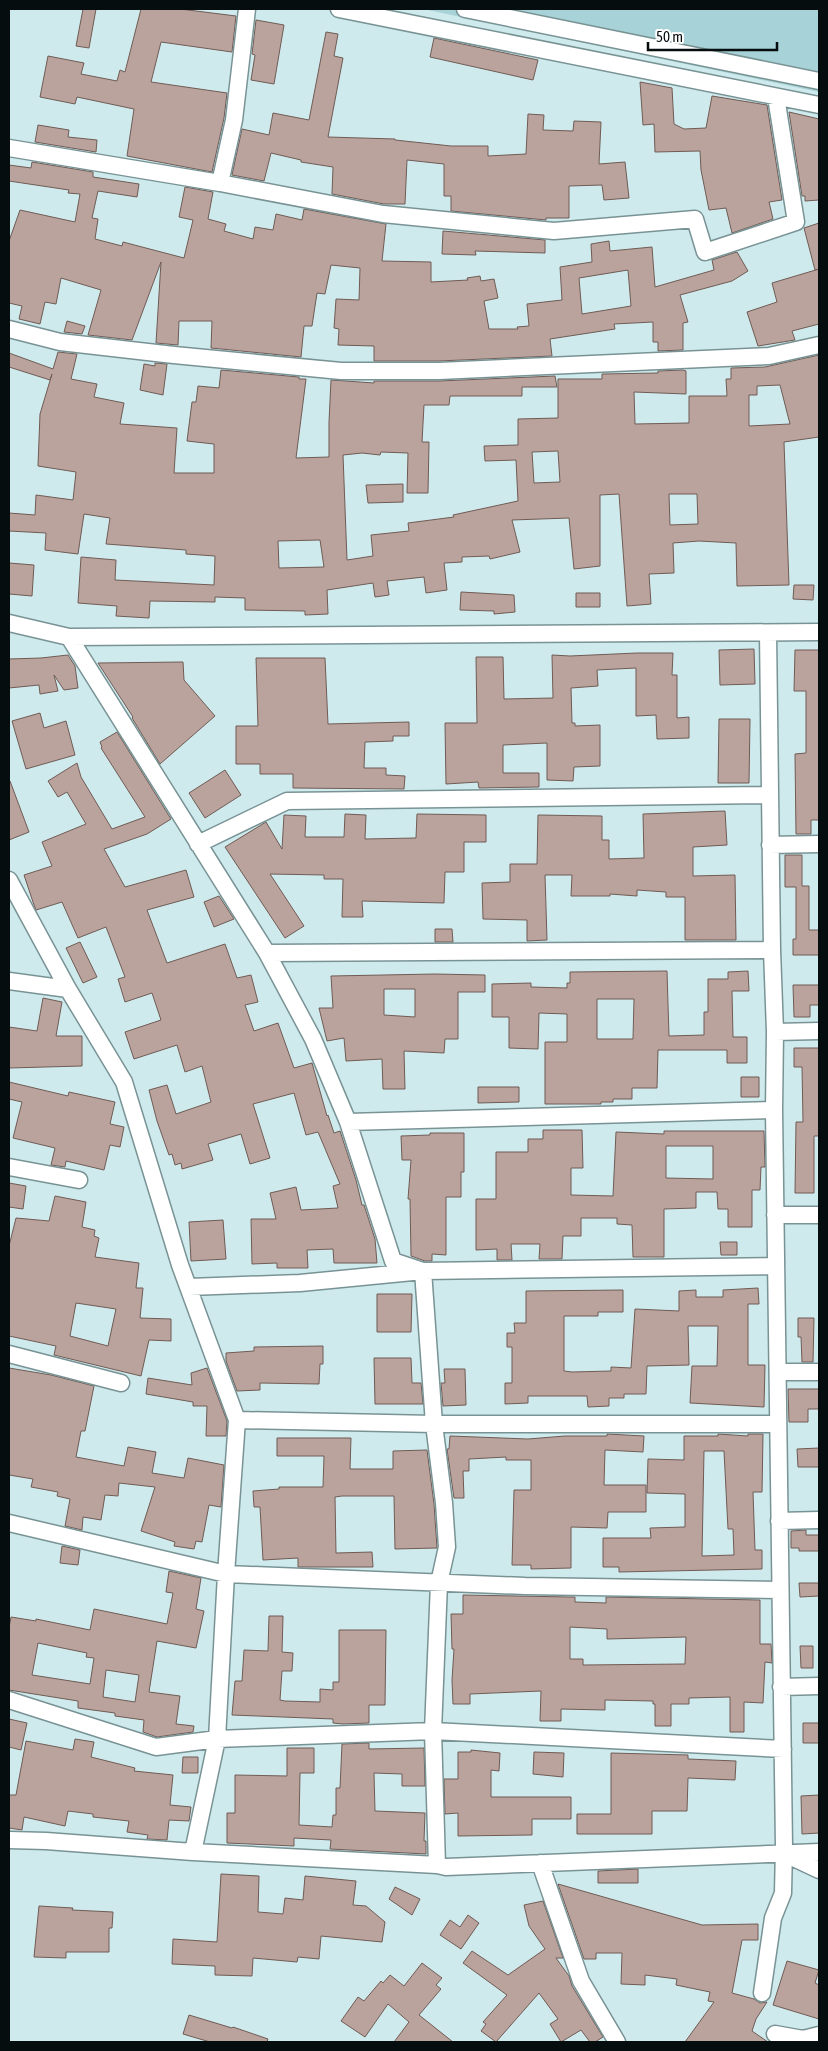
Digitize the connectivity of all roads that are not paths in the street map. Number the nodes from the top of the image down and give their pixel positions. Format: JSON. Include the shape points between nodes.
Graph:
{"nodes":[{"id":1,"x":247,"y":9,"type":"edge"},
{"id":2,"x":339,"y":9,"type":"edge"},
{"id":3,"x":465,"y":9,"type":"edge"},
{"id":4,"x":819,"y":81,"type":"edge"},
{"id":5,"x":776,"y":97,"type":"junction"},
{"id":6,"x":819,"y":105,"type":"edge"},
{"id":7,"x":9,"y":148,"type":"edge"},
{"id":8,"x":220,"y":183,"type":"junction"},
{"id":9,"x":9,"y":329,"type":"edge"},
{"id":10,"x":819,"y":345,"type":"edge"},
{"id":11,"x":9,"y":623,"type":"edge"},
{"id":12,"x":819,"y":632,"type":"edge"},
{"id":13,"x":768,"y":633,"type":"junction"},
{"id":14,"x":69,"y":637,"type":"junction"},
{"id":15,"x":770,"y":795,"type":"junction"},
{"id":16,"x":198,"y":844,"type":"junction"},
{"id":17,"x":819,"y":844,"type":"edge"},
{"id":18,"x":770,"y":845,"type":"junction"},
{"id":19,"x":9,"y":880,"type":"edge"},
{"id":20,"x":772,"y":950,"type":"junction"},
{"id":21,"x":267,"y":953,"type":"junction"},
{"id":22,"x":9,"y":981,"type":"edge"},
{"id":23,"x":68,"y":989,"type":"junction"},
{"id":24,"x":819,"y":1031,"type":"edge"},
{"id":25,"x":775,"y":1032,"type":"junction"},
{"id":26,"x":774,"y":1110,"type":"junction"},
{"id":27,"x":348,"y":1122,"type":"junction"},
{"id":28,"x":9,"y":1167,"type":"edge"},
{"id":29,"x":79,"y":1180,"type":"dead end"},
{"id":30,"x":775,"y":1215,"type":"junction"},
{"id":31,"x":819,"y":1215,"type":"edge"},
{"id":32,"x":776,"y":1266,"type":"junction"},
{"id":33,"x":423,"y":1270,"type":"junction"},
{"id":34,"x":189,"y":1287,"type":"junction"},
{"id":35,"x":9,"y":1354,"type":"edge"},
{"id":36,"x":778,"y":1372,"type":"junction"},
{"id":37,"x":819,"y":1372,"type":"edge"},
{"id":38,"x":121,"y":1383,"type":"dead end"},
{"id":39,"x":237,"y":1420,"type":"junction"},
{"id":40,"x":434,"y":1424,"type":"junction"},
{"id":41,"x":778,"y":1424,"type":"junction"},
{"id":42,"x":819,"y":1520,"type":"edge"},
{"id":43,"x":780,"y":1521,"type":"junction"},
{"id":44,"x":9,"y":1523,"type":"edge"},
{"id":45,"x":226,"y":1574,"type":"junction"},
{"id":46,"x":439,"y":1583,"type":"junction"},
{"id":47,"x":780,"y":1590,"type":"junction"},
{"id":48,"x":819,"y":1686,"type":"edge"},
{"id":49,"x":781,"y":1687,"type":"junction"},
{"id":50,"x":9,"y":1700,"type":"edge"},
{"id":51,"x":433,"y":1731,"type":"junction"},
{"id":52,"x":217,"y":1739,"type":"junction"},
{"id":53,"x":782,"y":1749,"type":"junction"},
{"id":54,"x":9,"y":1840,"type":"edge"},
{"id":55,"x":193,"y":1852,"type":"junction"},
{"id":56,"x":819,"y":1852,"type":"edge"},
{"id":57,"x":784,"y":1853,"type":"junction"},
{"id":58,"x":540,"y":1864,"type":"junction"},
{"id":59,"x":437,"y":1865,"type":"junction"},
{"id":60,"x":819,"y":1870,"type":"edge"},
{"id":61,"x":762,"y":1993,"type":"dead end"},
{"id":62,"x":775,"y":2034,"type":"dead end"},
{"id":63,"x":819,"y":2035,"type":"edge"},
{"id":64,"x":618,"y":2042,"type":"edge"}],
"edges":[{"from":1,"to":8,"type":"street","via":[[234,120]]},
{"from":2,"to":5,"type":"street"},
{"from":3,"to":4,"type":"street"},
{"from":5,"to":6,"type":"street"},
{"from":5,"to":8,"type":"street","via":[[796,222],[705,252],[694,219],[554,231],[383,214]]},
{"from":7,"to":8,"type":"street"},
{"from":9,"to":10,"type":"street","via":[[60,342],[341,371],[439,372],[769,356]]},
{"from":11,"to":14,"type":"street"},
{"from":12,"to":13,"type":"street"},
{"from":13,"to":14,"type":"street"},
{"from":13,"to":15,"type":"street"},
{"from":14,"to":16,"type":"street"},
{"from":15,"to":16,"type":"street","via":[[287,800]]},
{"from":15,"to":18,"type":"street"},
{"from":16,"to":21,"type":"street"},
{"from":17,"to":18,"type":"street"},
{"from":18,"to":20,"type":"street"},
{"from":19,"to":23,"type":"street"},
{"from":20,"to":21,"type":"street"},
{"from":20,"to":25,"type":"street"},
{"from":21,"to":27,"type":"street","via":[[313,1039]]},
{"from":22,"to":23,"type":"street"},
{"from":23,"to":34,"type":"street","via":[[124,1082]]},
{"from":24,"to":25,"type":"street"},
{"from":25,"to":26,"type":"street"},
{"from":26,"to":27,"type":"street"},
{"from":26,"to":30,"type":"street"},
{"from":27,"to":33,"type":"street","via":[[394,1261]]},
{"from":28,"to":29,"type":"street"},
{"from":30,"to":31,"type":"street"},
{"from":30,"to":32,"type":"street"},
{"from":32,"to":33,"type":"street"},
{"from":32,"to":36,"type":"street"},
{"from":33,"to":34,"type":"street","via":[[300,1283]]},
{"from":33,"to":40,"type":"street"},
{"from":34,"to":39,"type":"street"},
{"from":35,"to":38,"type":"street"},
{"from":36,"to":37,"type":"street"},
{"from":36,"to":41,"type":"street"},
{"from":39,"to":40,"type":"street"},
{"from":39,"to":45,"type":"street"},
{"from":40,"to":41,"type":"street"},
{"from":40,"to":46,"type":"street","via":[[446,1547]]},
{"from":41,"to":43,"type":"street"},
{"from":42,"to":43,"type":"street"},
{"from":43,"to":47,"type":"street"},
{"from":44,"to":45,"type":"street"},
{"from":45,"to":46,"type":"street"},
{"from":45,"to":52,"type":"street"},
{"from":46,"to":47,"type":"street"},
{"from":46,"to":51,"type":"street"},
{"from":47,"to":49,"type":"street"},
{"from":48,"to":49,"type":"street"},
{"from":49,"to":53,"type":"street"},
{"from":50,"to":52,"type":"street","via":[[156,1747]]},
{"from":51,"to":52,"type":"street"},
{"from":51,"to":53,"type":"street"},
{"from":51,"to":59,"type":"street"},
{"from":52,"to":55,"type":"street"},
{"from":53,"to":57,"type":"street"},
{"from":54,"to":55,"type":"street"},
{"from":55,"to":59,"type":"street"},
{"from":56,"to":57,"type":"street"},
{"from":57,"to":58,"type":"street"},
{"from":57,"to":60,"type":"street"},
{"from":57,"to":61,"type":"street","via":[[783,1893],[773,1918]]},
{"from":58,"to":59,"type":"street"},
{"from":58,"to":64,"type":"street","via":[[581,1981]]},
{"from":62,"to":63,"type":"street","via":[[803,2039]]}]}
